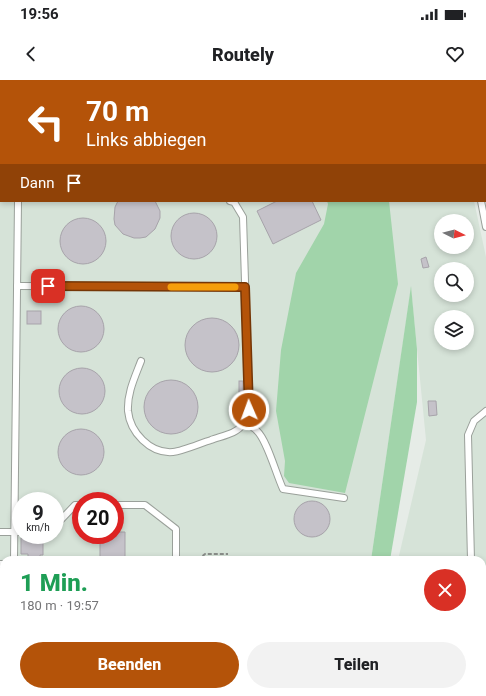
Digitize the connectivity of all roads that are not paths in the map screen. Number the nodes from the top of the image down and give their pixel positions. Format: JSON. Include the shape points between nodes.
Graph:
{"nodes":[{"id":1,"x":18,"y":202,"type":"edge"},
{"id":2,"x":234,"y":202,"type":"edge"},
{"id":3,"x":481,"y":202,"type":"edge"},
{"id":4,"x":486,"y":226,"type":"edge"},
{"id":5,"x":17,"y":286,"type":"junction"},
{"id":6,"x":245,"y":287,"type":"junction"},
{"id":7,"x":141,"y":361,"type":"dead end"},
{"id":8,"x":486,"y":411,"type":"edge"},
{"id":9,"x":244,"y":422,"type":"junction"},
{"id":10,"x":14,"y":492,"type":"edge"},
{"id":11,"x":344,"y":498,"type":"dead end"},
{"id":12,"x":124,"y":504,"type":"edge"},
{"id":13,"x":72,"y":508,"type":"edge"},
{"id":14,"x":64,"y":517,"type":"edge"},
{"id":15,"x":0,"y":532,"type":"edge"},
{"id":16,"x":12,"y":532,"type":"edge"},
{"id":17,"x":14,"y":544,"type":"edge"},
{"id":18,"x":14,"y":556,"type":"edge"},
{"id":19,"x":176,"y":556,"type":"edge"},
{"id":20,"x":471,"y":556,"type":"edge"}],
"edges":[{"from":1,"to":5,"type":"lane"},
{"from":2,"to":6,"type":"lane","via":[[243,217]]},
{"from":3,"to":4,"type":"lane"},
{"from":5,"to":6,"type":"lane"},
{"from":5,"to":10,"type":"lane"},
{"from":6,"to":9,"type":"lane","via":[[249,410]]},
{"from":7,"to":9,"type":"lane","via":[[129,394],[128,410],[130,423],[137,435],[152,447],[173,452],[232,433]]},
{"from":8,"to":20,"type":"lane","via":[[474,421],[468,435]]},
{"from":9,"to":11,"type":"lane","via":[[258,431],[268,448],[283,489]]},
{"from":12,"to":19,"type":"lane","via":[[145,504],[176,529]]},
{"from":13,"to":14,"type":"lane"},
{"from":15,"to":16,"type":"lane"},
{"from":17,"to":18,"type":"lane"}]}
